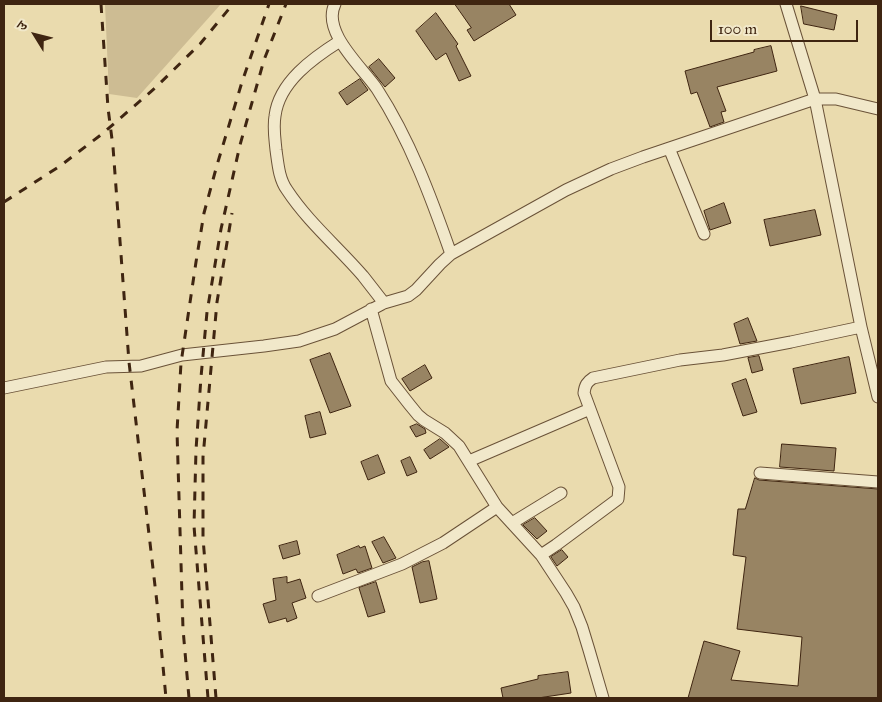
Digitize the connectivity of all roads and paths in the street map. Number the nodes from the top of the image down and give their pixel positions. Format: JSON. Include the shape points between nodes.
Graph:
{"nodes":[{"id":1,"x":335,"y":4,"type":"edge"},
{"id":2,"x":786,"y":4,"type":"edge"},
{"id":3,"x":340,"y":41,"type":"junction"},
{"id":4,"x":814,"y":99,"type":"junction"},
{"id":5,"x":878,"y":109,"type":"edge"},
{"id":6,"x":669,"y":148,"type":"junction"},
{"id":7,"x":704,"y":234,"type":"dead end"},
{"id":8,"x":451,"y":254,"type":"junction"},
{"id":9,"x":384,"y":303,"type":"junction"},
{"id":10,"x":372,"y":309,"type":"junction"},
{"id":11,"x":860,"y":327,"type":"junction"},
{"id":12,"x":4,"y":388,"type":"edge"},
{"id":13,"x":878,"y":397,"type":"edge"},
{"id":14,"x":590,"y":409,"type":"junction"},
{"id":15,"x":468,"y":461,"type":"junction"},
{"id":16,"x":760,"y":473,"type":"dead end"},
{"id":17,"x":878,"y":482,"type":"edge"},
{"id":18,"x":561,"y":493,"type":"dead end"},
{"id":19,"x":497,"y":507,"type":"junction"},
{"id":20,"x":512,"y":523,"type":"junction"},
{"id":21,"x":541,"y":555,"type":"junction"},
{"id":22,"x":318,"y":596,"type":"dead end"},
{"id":23,"x":603,"y":698,"type":"edge"}],
"edges":[{"from":1,"to":3,"type":"street","via":[[332,18]]},
{"from":2,"to":4,"type":"street"},
{"from":3,"to":8,"type":"street","via":[[377,90],[401,131],[432,198]]},
{"from":3,"to":9,"type":"street","via":[[307,64],[280,98],[274,130],[279,169],[286,190],[311,222],[364,277]]},
{"from":4,"to":5,"type":"street","via":[[836,99]]},
{"from":4,"to":6,"type":"street"},
{"from":4,"to":11,"type":"street"},
{"from":6,"to":7,"type":"street"},
{"from":6,"to":8,"type":"street","via":[[566,190]]},
{"from":8,"to":9,"type":"street","via":[[408,296]]},
{"from":9,"to":10,"type":"street"},
{"from":10,"to":12,"type":"street","via":[[335,329],[299,341],[182,355],[141,366],[106,367]]},
{"from":10,"to":15,"type":"street","via":[[391,381],[424,420],[453,439]]},
{"from":11,"to":13,"type":"street"},
{"from":11,"to":14,"type":"street","via":[[593,378],[584,393]]},
{"from":14,"to":15,"type":"street"},
{"from":14,"to":21,"type":"street","via":[[620,487],[618,498]]},
{"from":15,"to":19,"type":"street"},
{"from":16,"to":17,"type":"street"},
{"from":18,"to":20,"type":"street"},
{"from":19,"to":20,"type":"street"},
{"from":19,"to":22,"type":"street","via":[[442,543],[402,564]]},
{"from":20,"to":21,"type":"street"},
{"from":21,"to":23,"type":"street","via":[[574,606]]}]}
